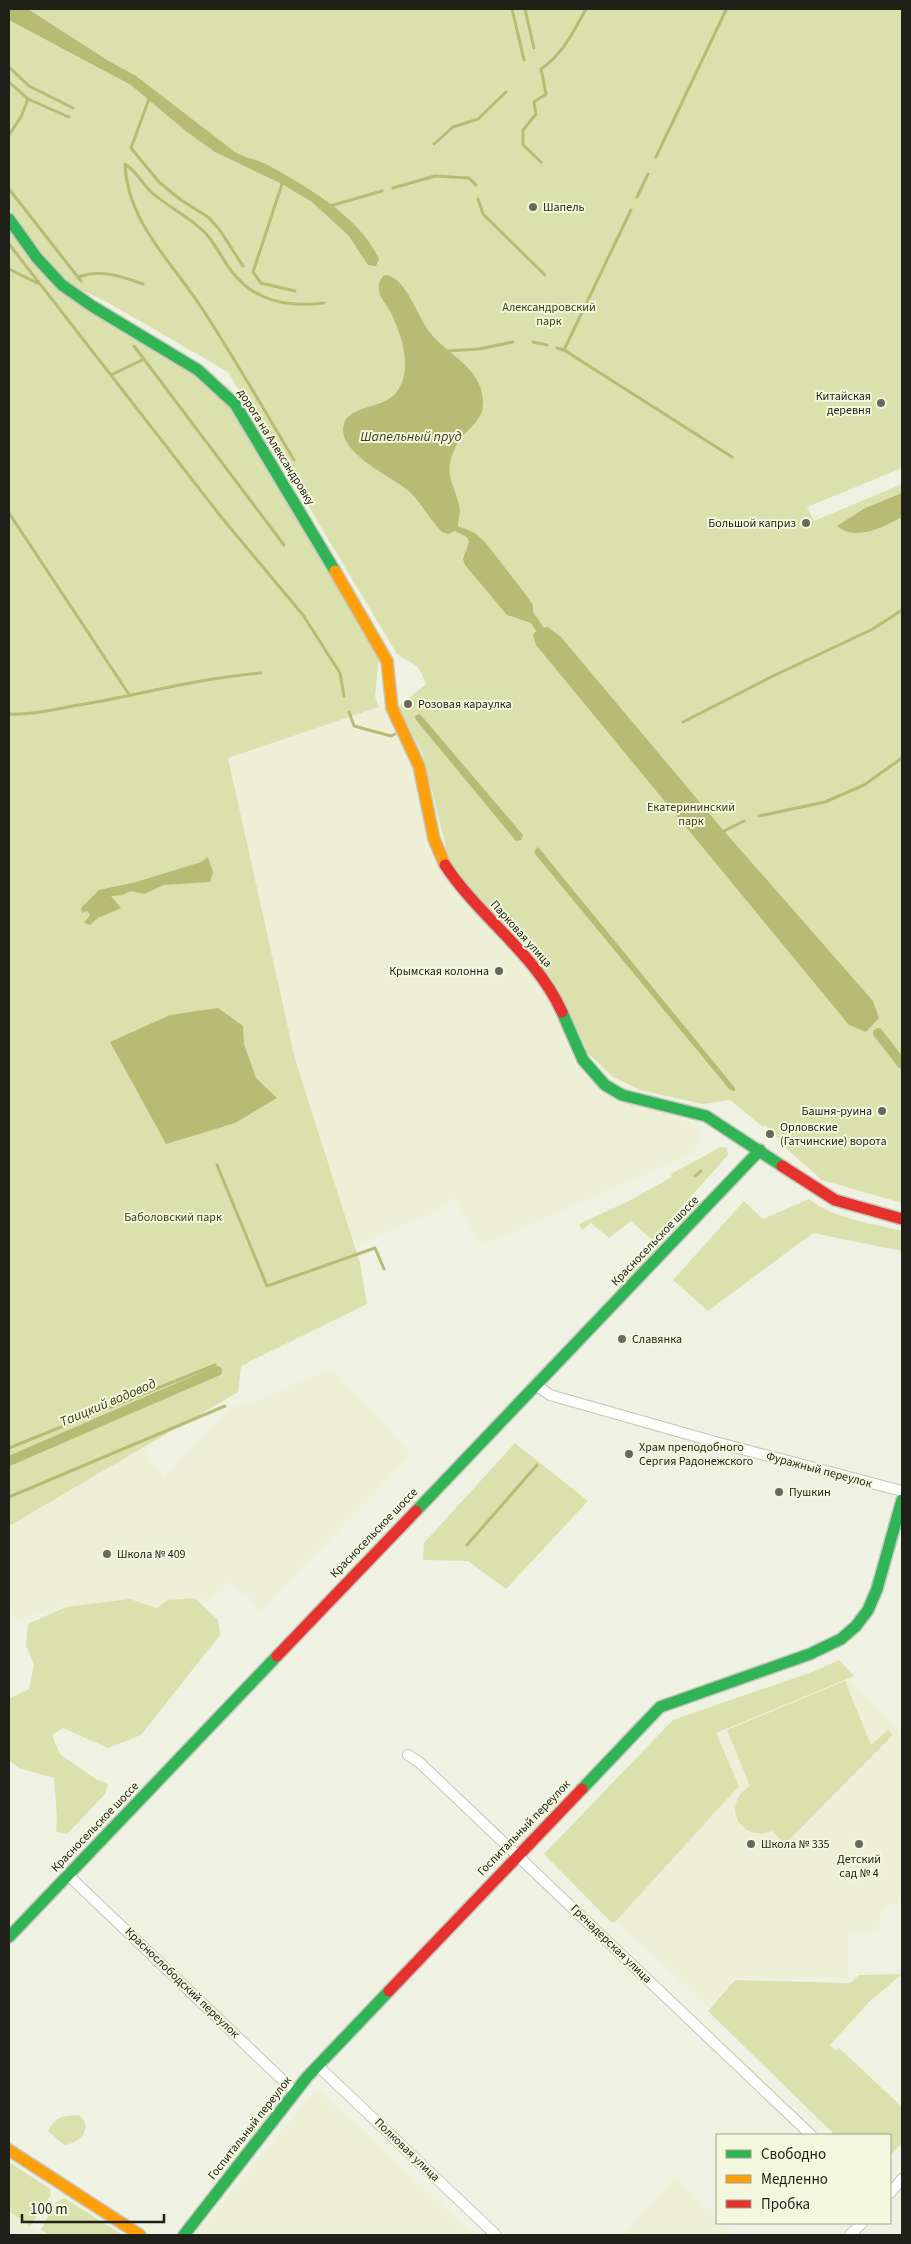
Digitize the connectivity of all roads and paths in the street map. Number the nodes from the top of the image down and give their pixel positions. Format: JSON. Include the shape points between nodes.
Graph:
{"nodes":[{"id":1,"x":9,"y":219,"type":"edge"},
{"id":2,"x":390,"y":684,"type":"joint"},
{"id":3,"x":760,"y":1150,"type":"junction"},
{"id":4,"x":902,"y":1219,"type":"edge"},
{"id":5,"x":536,"y":1385,"type":"junction"},
{"id":6,"x":902,"y":1492,"type":"edge"},
{"id":7,"x":902,"y":1500,"type":"edge"},
{"id":8,"x":408,"y":1755,"type":"dead end"},
{"id":9,"x":517,"y":1855,"type":"junction"},
{"id":10,"x":68,"y":1875,"type":"junction"},
{"id":11,"x":9,"y":1937,"type":"edge"},
{"id":12,"x":318,"y":2066,"type":"junction"},
{"id":13,"x":295,"y":2092,"type":"junction"},
{"id":14,"x":810,"y":2134,"type":"edge"},
{"id":15,"x":9,"y":2150,"type":"edge"},
{"id":16,"x":902,"y":2179,"type":"edge"},
{"id":17,"x":891,"y":2192,"type":"edge"},
{"id":18,"x":861,"y":2224,"type":"edge"},
{"id":19,"x":140,"y":2235,"type":"edge"},
{"id":20,"x":184,"y":2235,"type":"edge"},
{"id":21,"x":496,"y":2235,"type":"edge"},
{"id":22,"x":850,"y":2235,"type":"edge"}],
"edges":[{"from":1,"to":2,"type":"street","name":"дорога на Александровку","via":[[48,270],[70,291],[196,367],[235,404],[380,646],[388,663]]},
{"from":2,"to":3,"type":"street","name":"Парковая улица","via":[[394,716],[415,756],[436,847],[443,862],[549,987],[577,1052],[589,1070],[610,1090],[706,1116]]},
{"from":3,"to":4,"type":"street","name":"Парковая улица","via":[[835,1200]]},
{"from":3,"to":5,"type":"street","name":"Красносельское шоссе"},
{"from":5,"to":6,"type":"street","name":"Фуражный переулок","via":[[557,1397]]},
{"from":5,"to":10,"type":"street","name":"Красносельское шоссе"},
{"from":7,"to":9,"type":"street","name":"Госпитальный переулок","via":[[877,1589],[868,1610],[856,1626],[841,1639],[810,1654],[660,1708]]},
{"from":8,"to":9,"type":"street","name":"Гренадерская улица"},
{"from":9,"to":12,"type":"street","name":"Госпитальный переулок"},
{"from":9,"to":14,"type":"street","name":"Гренадерская улица"},
{"from":10,"to":11,"type":"street","name":"Красносельское шоссе"},
{"from":10,"to":13,"type":"street","name":"Краснослободский переулок"},
{"from":12,"to":13,"type":"street","name":"Госпитальный переулок"},
{"from":12,"to":21,"type":"street","name":"Полковая улица"},
{"from":13,"to":20,"type":"street","name":"Госпитальный переулок"},
{"from":15,"to":19,"type":"street"},
{"from":16,"to":17,"type":"street"},
{"from":18,"to":22,"type":"street"}]}
